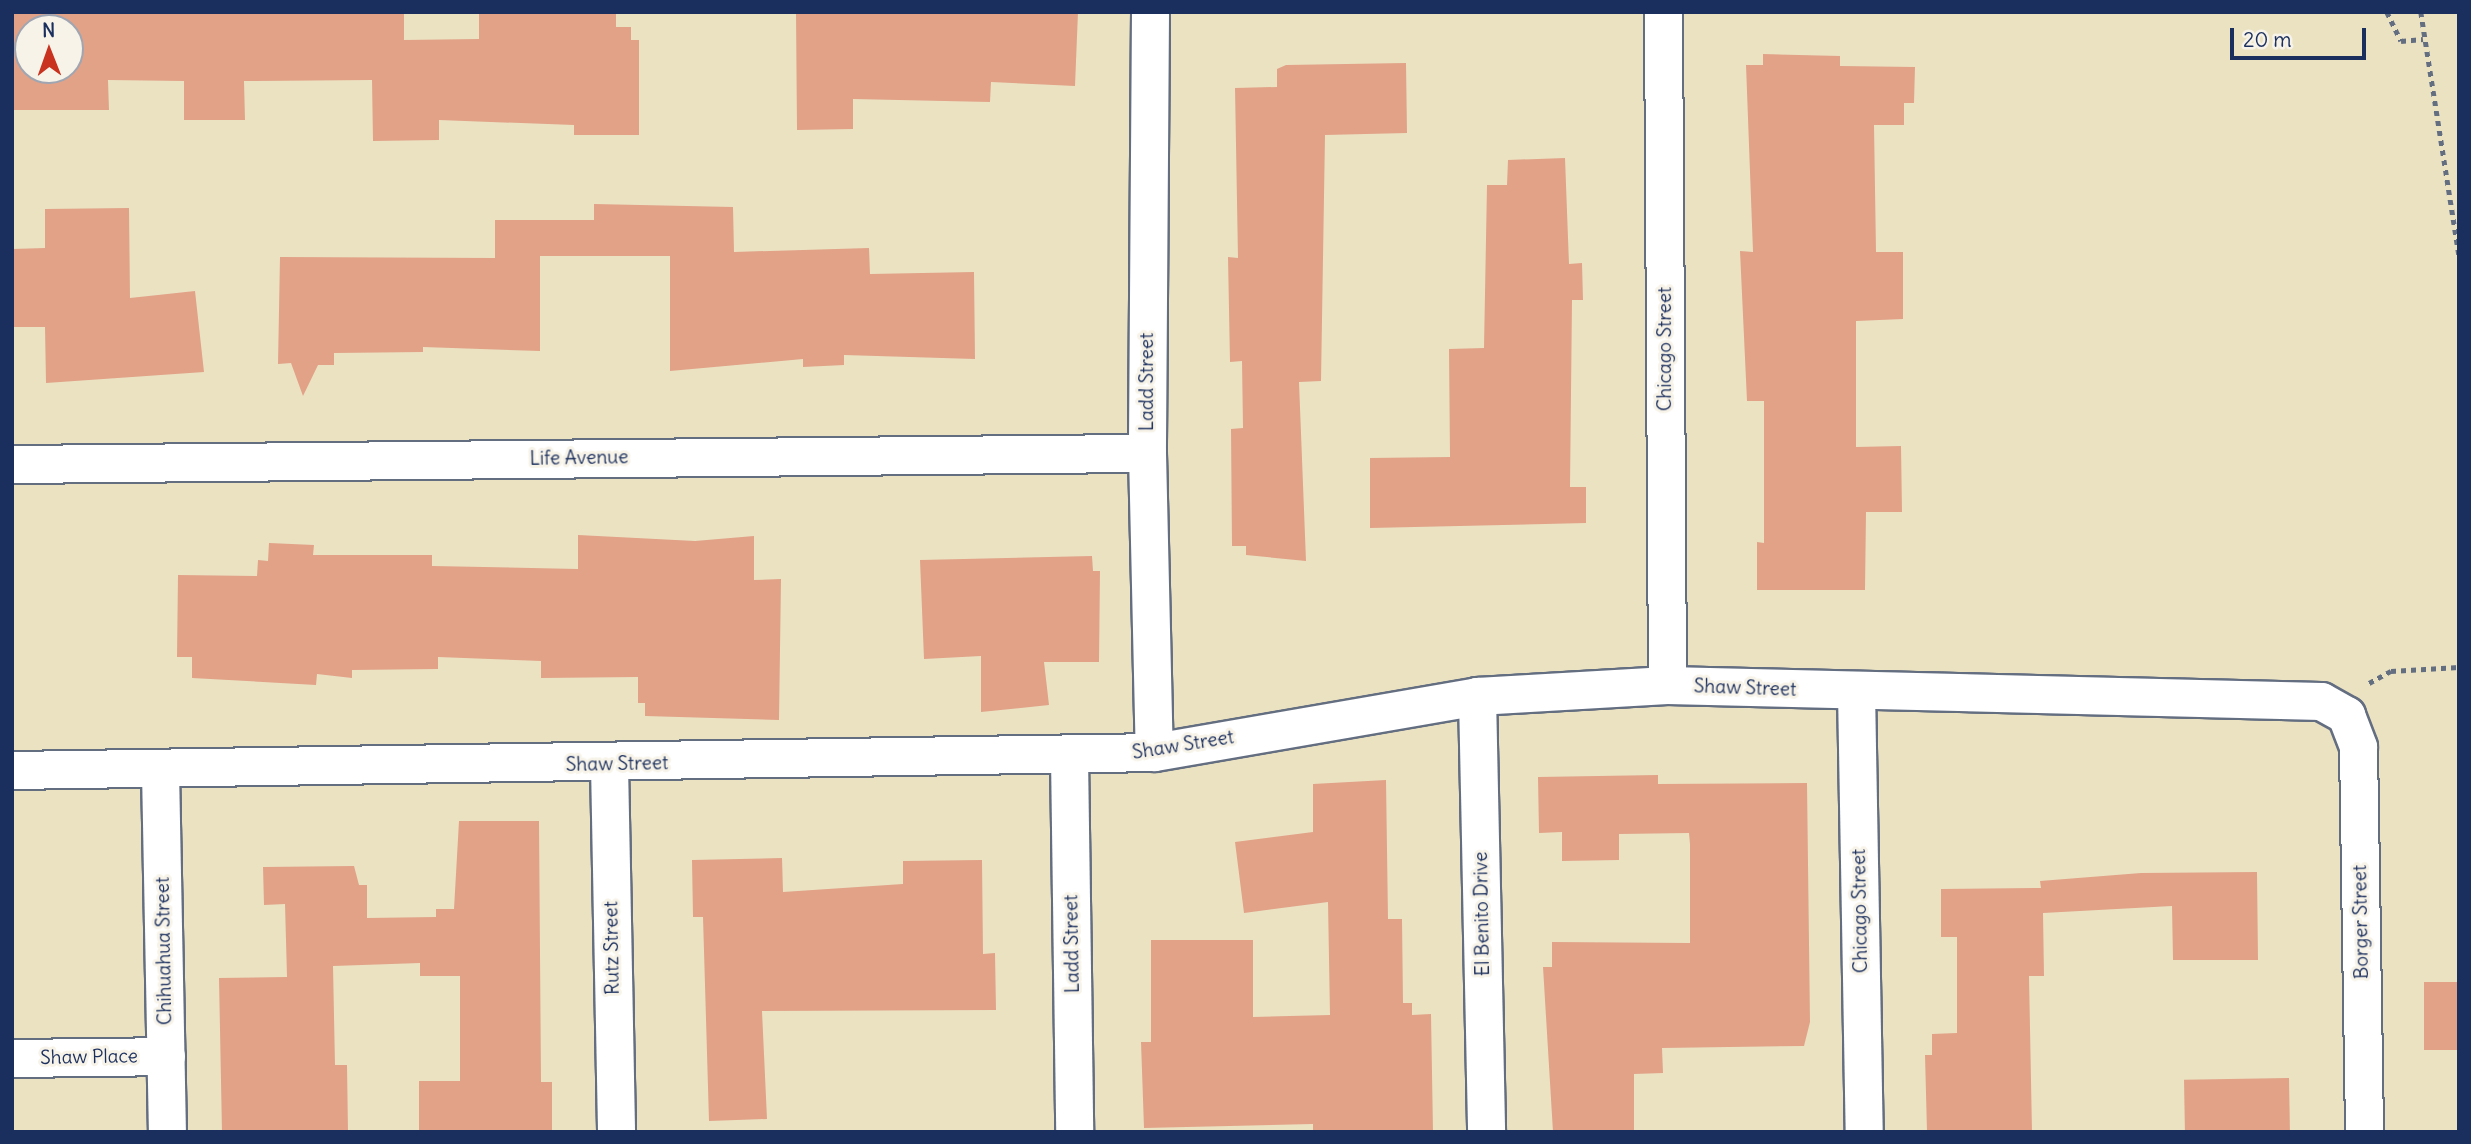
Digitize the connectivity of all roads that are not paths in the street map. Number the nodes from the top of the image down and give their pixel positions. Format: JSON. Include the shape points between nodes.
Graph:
{"nodes":[{"id":1,"x":1150,"y":12,"type":"edge"},
{"id":2,"x":1663,"y":12,"type":"edge"},
{"id":3,"x":1146,"y":453,"type":"junction"},
{"id":4,"x":12,"y":464,"type":"edge"},
{"id":5,"x":1667,"y":685,"type":"junction"},
{"id":6,"x":1856,"y":691,"type":"junction"},
{"id":7,"x":1477,"y":696,"type":"junction"},
{"id":8,"x":2346,"y":715,"type":"joint"},
{"id":9,"x":1154,"y":752,"type":"junction"},
{"id":10,"x":1069,"y":756,"type":"junction"},
{"id":11,"x":608,"y":764,"type":"junction"},
{"id":12,"x":160,"y":769,"type":"junction"},
{"id":13,"x":12,"y":771,"type":"edge"},
{"id":14,"x":166,"y":1056,"type":"junction"},
{"id":15,"x":12,"y":1058,"type":"edge"},
{"id":16,"x":167,"y":1132,"type":"edge"},
{"id":17,"x":616,"y":1132,"type":"edge"},
{"id":18,"x":1074,"y":1132,"type":"edge"},
{"id":19,"x":1486,"y":1132,"type":"edge"},
{"id":20,"x":1864,"y":1132,"type":"edge"},
{"id":21,"x":2364,"y":1132,"type":"edge"}],
"edges":[{"from":1,"to":3,"type":"street","name":"Ladd Street"},
{"from":2,"to":5,"type":"street","name":"Chicago Street"},
{"from":3,"to":4,"type":"street","name":"Life Avenue"},
{"from":3,"to":9,"type":"street","name":"Ladd Street"},
{"from":5,"to":6,"type":"street","name":"Shaw Street"},
{"from":5,"to":7,"type":"street","name":"Shaw Street"},
{"from":6,"to":8,"type":"street","name":"Shaw Street","via":[[2321,701]]},
{"from":6,"to":20,"type":"street","name":"Chicago Street"},
{"from":7,"to":9,"type":"street","name":"Shaw Street"},
{"from":7,"to":19,"type":"street","name":"El Benito Drive"},
{"from":8,"to":21,"type":"street","name":"Borger Street","via":[[2358,747]]},
{"from":9,"to":10,"type":"street","name":"Shaw Street"},
{"from":10,"to":11,"type":"street","name":"Shaw Street"},
{"from":10,"to":18,"type":"street","name":"Ladd Street"},
{"from":11,"to":12,"type":"street","name":"Shaw Street"},
{"from":11,"to":17,"type":"street","name":"Rutz Street"},
{"from":12,"to":13,"type":"street","name":"Shaw Street"},
{"from":12,"to":14,"type":"street","name":"Chihuahua Street"},
{"from":14,"to":15,"type":"street","name":"Shaw Place"},
{"from":14,"to":16,"type":"street","name":"Chihuahua Street"}]}
